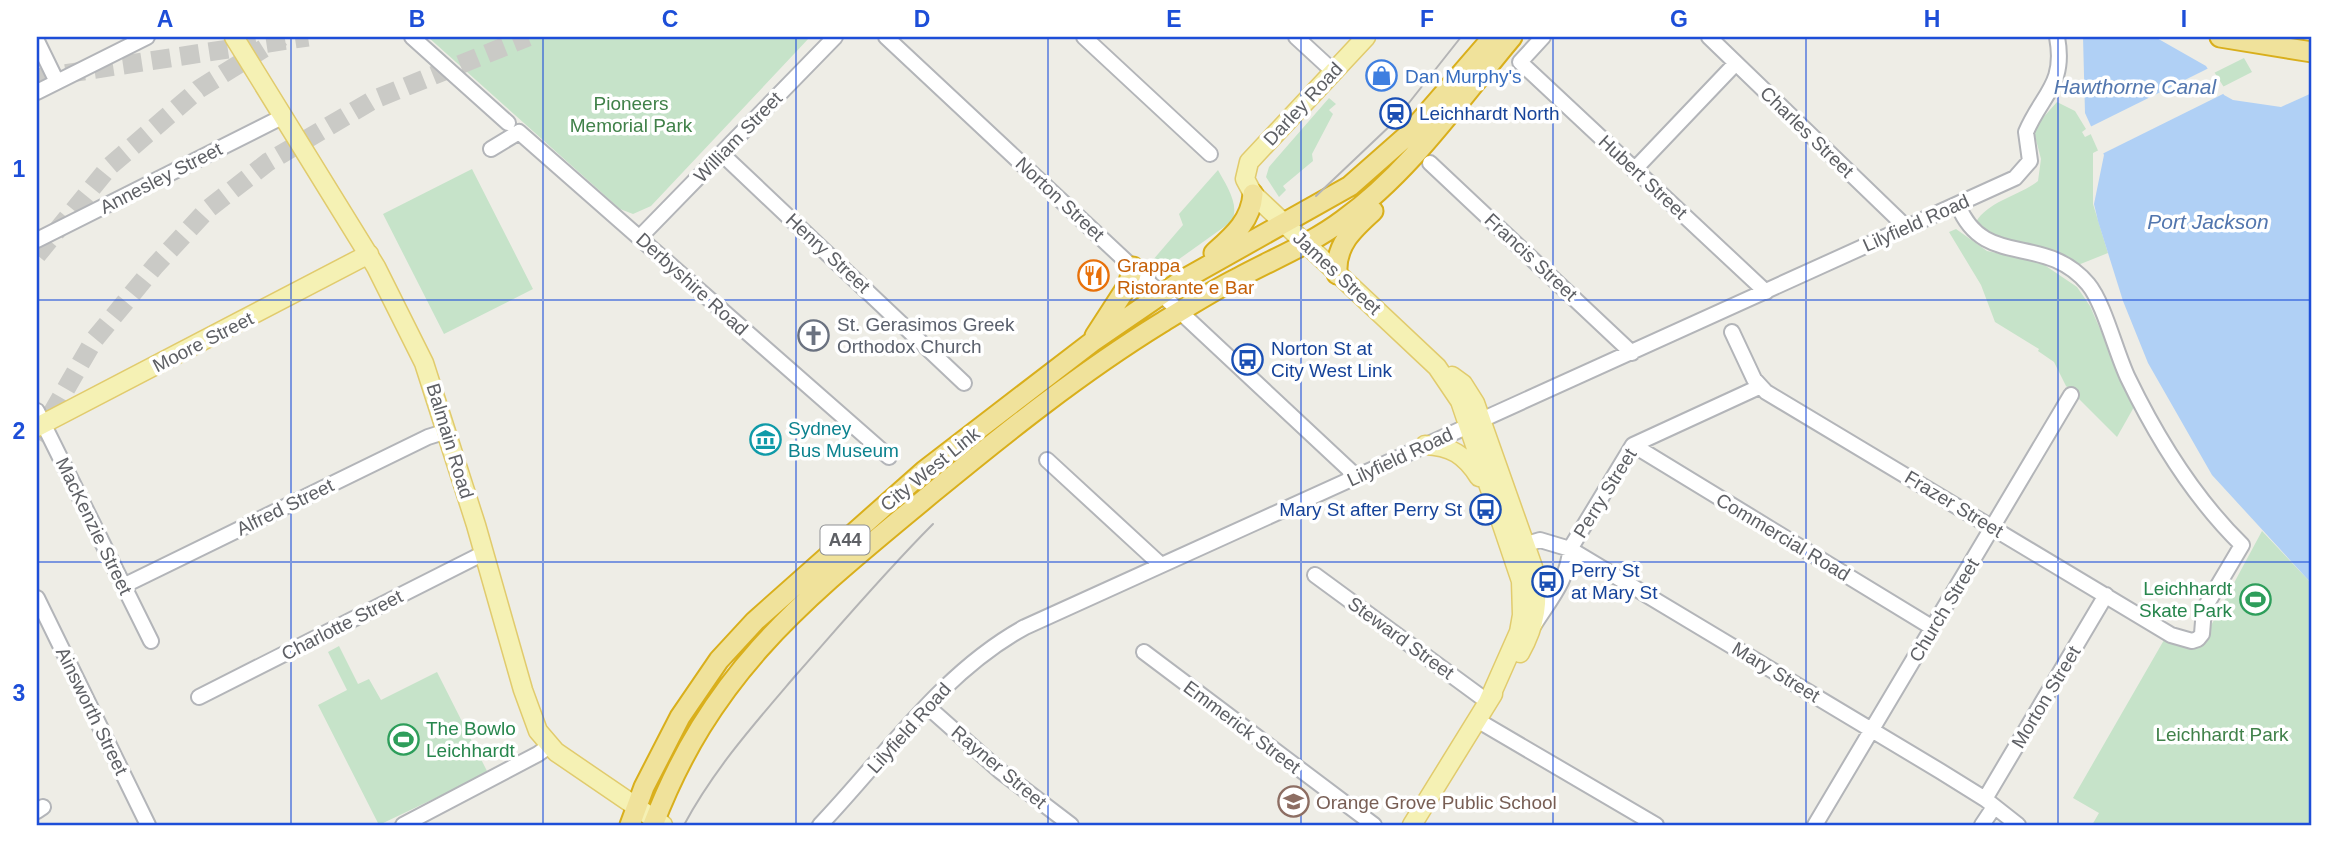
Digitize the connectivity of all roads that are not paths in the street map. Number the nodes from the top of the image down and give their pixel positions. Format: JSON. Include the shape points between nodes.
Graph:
{"nodes":[{"id":1,"x":147,"y":37,"type":"edge"},
{"id":2,"x":234,"y":37,"type":"edge"},
{"id":3,"x":412,"y":37,"type":"edge"},
{"id":4,"x":835,"y":37,"type":"edge"},
{"id":5,"x":886,"y":37,"type":"edge"},
{"id":6,"x":1084,"y":37,"type":"edge"},
{"id":7,"x":1297,"y":37,"type":"edge"},
{"id":8,"x":1366,"y":37,"type":"edge"},
{"id":9,"x":1493,"y":37,"type":"edge"},
{"id":10,"x":1512,"y":37,"type":"edge"},
{"id":11,"x":1543,"y":37,"type":"edge"},
{"id":12,"x":1709,"y":37,"type":"edge"},
{"id":13,"x":2057,"y":37,"type":"edge"},
{"id":14,"x":2292,"y":37,"type":"edge"},
{"id":15,"x":2228,"y":38,"type":"edge"},
{"id":16,"x":2312,"y":40,"type":"edge"},
{"id":17,"x":37,"y":41,"type":"edge"},
{"id":18,"x":2312,"y":52,"type":"edge"},
{"id":19,"x":1736,"y":63,"type":"junction"},
{"id":20,"x":1334,"y":72,"type":"junction"},
{"id":21,"x":57,"y":82,"type":"junction"},
{"id":22,"x":37,"y":92,"type":"edge"},
{"id":23,"x":284,"y":116,"type":"junction"},
{"id":24,"x":508,"y":123,"type":"dead end"},
{"id":25,"x":491,"y":149,"type":"dead end"},
{"id":26,"x":722,"y":153,"type":"junction"},
{"id":27,"x":1210,"y":154,"type":"dead end"},
{"id":28,"x":1430,"y":163,"type":"dead end"},
{"id":29,"x":1634,"y":170,"type":"junction"},
{"id":30,"x":1245,"y":174,"type":"joint"},
{"id":31,"x":1384,"y":184,"type":"junction"},
{"id":32,"x":1252,"y":194,"type":"junction"},
{"id":33,"x":1958,"y":205,"type":"junction"},
{"id":34,"x":1285,"y":225,"type":"junction"},
{"id":35,"x":1906,"y":228,"type":"junction"},
{"id":36,"x":640,"y":237,"type":"junction"},
{"id":37,"x":37,"y":240,"type":"edge"},
{"id":38,"x":1305,"y":244,"type":"junction"},
{"id":39,"x":369,"y":254,"type":"junction"},
{"id":40,"x":1133,"y":267,"type":"junction"},
{"id":41,"x":1207,"y":267,"type":"junction"},
{"id":42,"x":1337,"y":274,"type":"junction"},
{"id":43,"x":1766,"y":292,"type":"junction"},
{"id":44,"x":1162,"y":294,"type":"junction"},
{"id":45,"x":1180,"y":312,"type":"junction"},
{"id":46,"x":1732,"y":332,"type":"dead end"},
{"id":47,"x":1091,"y":342,"type":"junction"},
{"id":48,"x":1632,"y":353,"type":"junction"},
{"id":49,"x":964,"y":383,"type":"dead end"},
{"id":50,"x":1757,"y":383,"type":"junction"},
{"id":51,"x":2071,"y":395,"type":"dead end"},
{"id":52,"x":39,"y":421,"type":"edge"},
{"id":53,"x":1475,"y":423,"type":"junction"},
{"id":54,"x":447,"y":431,"type":"junction"},
{"id":55,"x":1425,"y":445,"type":"junction"},
{"id":56,"x":1633,"y":445,"type":"junction"},
{"id":57,"x":890,"y":457,"type":"dead end"},
{"id":58,"x":1047,"y":460,"type":"dead end"},
{"id":59,"x":1357,"y":477,"type":"junction"},
{"id":60,"x":1489,"y":491,"type":"junction"},
{"id":61,"x":1994,"y":528,"type":"junction"},
{"id":62,"x":1518,"y":546,"type":"junction"},
{"id":63,"x":1570,"y":549,"type":"junction"},
{"id":64,"x":484,"y":553,"type":"junction"},
{"id":65,"x":1161,"y":565,"type":"junction"},
{"id":66,"x":1315,"y":575,"type":"dead end"},
{"id":67,"x":124,"y":586,"type":"junction"},
{"id":68,"x":2106,"y":595,"type":"junction"},
{"id":69,"x":37,"y":598,"type":"edge"},
{"id":70,"x":1534,"y":626,"type":"junction"},
{"id":71,"x":1933,"y":628,"type":"junction"},
{"id":72,"x":151,"y":641,"type":"dead end"},
{"id":73,"x":1144,"y":652,"type":"dead end"},
{"id":74,"x":200,"y":697,"type":"dead end"},
{"id":75,"x":1488,"y":702,"type":"junction"},
{"id":76,"x":928,"y":707,"type":"junction"},
{"id":77,"x":1477,"y":720,"type":"junction"},
{"id":78,"x":1873,"y":731,"type":"junction"},
{"id":79,"x":549,"y":746,"type":"junction"},
{"id":80,"x":1989,"y":803,"type":"junction"},
{"id":81,"x":633,"y":817,"type":"edge"},
{"id":82,"x":657,"y":823,"type":"edge"},
{"id":83,"x":148,"y":825,"type":"edge"},
{"id":84,"x":403,"y":825,"type":"edge"},
{"id":85,"x":820,"y":825,"type":"edge"},
{"id":86,"x":1071,"y":825,"type":"edge"},
{"id":87,"x":1374,"y":825,"type":"edge"},
{"id":88,"x":1412,"y":825,"type":"edge"},
{"id":89,"x":1656,"y":825,"type":"edge"},
{"id":90,"x":1815,"y":825,"type":"edge"},
{"id":91,"x":1982,"y":825,"type":"edge"},
{"id":92,"x":2018,"y":825,"type":"edge"}],
"edges":[{"from":1,"to":21,"type":"street"},
{"from":2,"to":23,"type":"main road","name":"Balmain Road"},
{"from":3,"to":24,"type":"street"},
{"from":4,"to":26,"type":"street","name":"William Street"},
{"from":5,"to":40,"type":"street","name":"Norton Street"},
{"from":6,"to":27,"type":"street"},
{"from":7,"to":20,"type":"street"},
{"from":8,"to":20,"type":"main road","name":"Darley Road"},
{"from":9,"to":34,"type":"highway","number":"A44","via":[[1384,159],[1350,186]]},
{"from":10,"to":31,"type":"highway","number":"A44"},
{"from":11,"to":29,"type":"street","name":"Hubert Street","via":[[1520,62]]},
{"from":12,"to":19,"type":"street","name":"Charles Street"},
{"from":13,"to":33,"type":"street","name":"Lilyfield Road","via":[[2053,86],[2026,132],[2030,161],[2015,178]]},
{"from":14,"to":16,"type":"highway"},
{"from":15,"to":18,"type":"highway"},
{"from":17,"to":21,"type":"street"},
{"from":19,"to":29,"type":"street"},
{"from":19,"to":35,"type":"street","name":"Charles Street"},
{"from":20,"to":30,"type":"main road","name":"Darley Road","via":[[1252,158]]},
{"from":21,"to":22,"type":"street"},
{"from":23,"to":37,"type":"street","name":"Annesley Street"},
{"from":23,"to":39,"type":"main road","name":"Balmain Road"},
{"from":25,"to":36,"type":"street","name":"Derbyshire Road","via":[[519,132]]},
{"from":26,"to":36,"type":"street","name":"William Street"},
{"from":26,"to":49,"type":"street","name":"Henry Street"},
{"from":28,"to":48,"type":"street","name":"Francis Street"},
{"from":29,"to":43,"type":"street","name":"Hubert Street"},
{"from":30,"to":32,"type":"main road","name":"James Street"},
{"from":31,"to":38,"type":"highway","number":"A44","via":[[1342,221]]},
{"from":31,"to":42,"type":"highway","via":[[1375,209],[1341,245]]},
{"from":32,"to":34,"type":"main road","name":"James Street"},
{"from":32,"to":41,"type":"highway","via":[[1244,223]]},
{"from":33,"to":35,"type":"street","name":"Lilyfield Road"},
{"from":33,"to":68,"type":"street","name":"Frazer Street","via":[[1967,226],[1983,239],[2040,252],[2089,286],[2128,378],[2169,450],[2208,509],[2242,545],[2204,609],[2202,634],[2192,641],[2182,640]]},
{"from":34,"to":38,"type":"main road","name":"James Street"},
{"from":34,"to":41,"type":"highway","name":"City West Link","number":"A44"},
{"from":35,"to":43,"type":"street","name":"Lilyfield Road"},
{"from":36,"to":57,"type":"street","name":"Derbyshire Road"},
{"from":38,"to":42,"type":"main road","name":"James Street"},
{"from":38,"to":45,"type":"highway","name":"City West Link","number":"A44"},
{"from":39,"to":52,"type":"main road","name":"Moore Street"},
{"from":39,"to":54,"type":"main road","name":"Balmain Road","via":[[424,363]]},
{"from":40,"to":44,"type":"street","name":"Norton Street"},
{"from":40,"to":47,"type":"highway","via":[[1128,285]]},
{"from":41,"to":44,"type":"highway","name":"City West Link","number":"A44"},
{"from":42,"to":53,"type":"main road","name":"James Street","via":[[1437,367],[1463,384],[1471,396]]},
{"from":43,"to":48,"type":"street","name":"Lilyfield Road"},
{"from":44,"to":45,"type":"street","name":"Norton Street"},
{"from":44,"to":47,"type":"highway","name":"City West Link","number":"A44"},
{"from":45,"to":59,"type":"street","name":"Norton Street"},
{"from":45,"to":82,"type":"highway","name":"City West Link","number":"A44","via":[[1123,346],[988,447],[776,628],[715,702],[687,748]]},
{"from":46,"to":50,"type":"street"},
{"from":47,"to":81,"type":"highway","name":"City West Link","number":"A44","via":[[924,471],[755,621],[692,698],[667,737]]},
{"from":48,"to":53,"type":"street","name":"Lilyfield Road"},
{"from":50,"to":56,"type":"street","name":"Perry Street"},
{"from":50,"to":61,"type":"street","name":"Frazer Street"},
{"from":51,"to":61,"type":"street","name":"Church Street"},
{"from":52,"to":67,"type":"street","name":"MacKenzie Street"},
{"from":53,"to":55,"type":"street","name":"Lilyfield Road"},
{"from":53,"to":60,"type":"main road"},
{"from":53,"to":62,"type":"main road"},
{"from":54,"to":64,"type":"main road","name":"Balmain Road"},
{"from":54,"to":67,"type":"street","name":"Alfred Street"},
{"from":55,"to":59,"type":"street","name":"Lilyfield Road"},
{"from":55,"to":60,"type":"main road","via":[[1449,448],[1467,459]]},
{"from":56,"to":63,"type":"street","name":"Perry Street"},
{"from":56,"to":71,"type":"street","name":"Commercial Road"},
{"from":58,"to":65,"type":"street"},
{"from":59,"to":65,"type":"street","name":"Lilyfield Road"},
{"from":60,"to":62,"type":"main road"},
{"from":61,"to":68,"type":"street","name":"Frazer Street"},
{"from":61,"to":71,"type":"street","name":"Church Street"},
{"from":62,"to":63,"type":"street","name":"Mary Street","via":[[1540,540]]},
{"from":62,"to":70,"type":"main road","name":"Perry Street","via":[[1537,589]]},
{"from":62,"to":75,"type":"main road","name":"Perry Street","via":[[1522,615]]},
{"from":63,"to":70,"type":"street","name":"Perry Street","via":[[1559,586]]},
{"from":63,"to":78,"type":"street","name":"Mary Street"},
{"from":64,"to":74,"type":"street","name":"Charlotte Street"},
{"from":64,"to":79,"type":"main road","name":"Balmain Road","via":[[523,690]]},
{"from":65,"to":76,"type":"street","name":"Lilyfield Road","via":[[992,645]]},
{"from":66,"to":75,"type":"street","name":"Steward Street"},
{"from":67,"to":72,"type":"street","name":"MacKenzie Street"},
{"from":68,"to":80,"type":"street","name":"Morton Street"},
{"from":69,"to":83,"type":"street","name":"Ainsworth Street"},
{"from":70,"to":75,"type":"main road","name":"Perry Street"},
{"from":71,"to":78,"type":"street","name":"Church Street"},
{"from":73,"to":87,"type":"street","name":"Emmerick Street"},
{"from":75,"to":77,"type":"main road","name":"Perry Street"},
{"from":76,"to":85,"type":"street","name":"Lilyfield Road"},
{"from":76,"to":86,"type":"street","name":"Rayner Street","via":[[1000,771]]},
{"from":77,"to":88,"type":"main road","name":"Perry Street"},
{"from":77,"to":89,"type":"street"},
{"from":78,"to":80,"type":"street","name":"Mary Street"},
{"from":78,"to":90,"type":"street","name":"Church Street"},
{"from":79,"to":81,"type":"main road","name":"Balmain Road"},
{"from":79,"to":84,"type":"street"},
{"from":80,"to":91,"type":"street","name":"Morton Street"},
{"from":80,"to":92,"type":"street","name":"Mary Street"},
{"from":81,"to":82,"type":"main road","name":"Balmain Road"}]}
